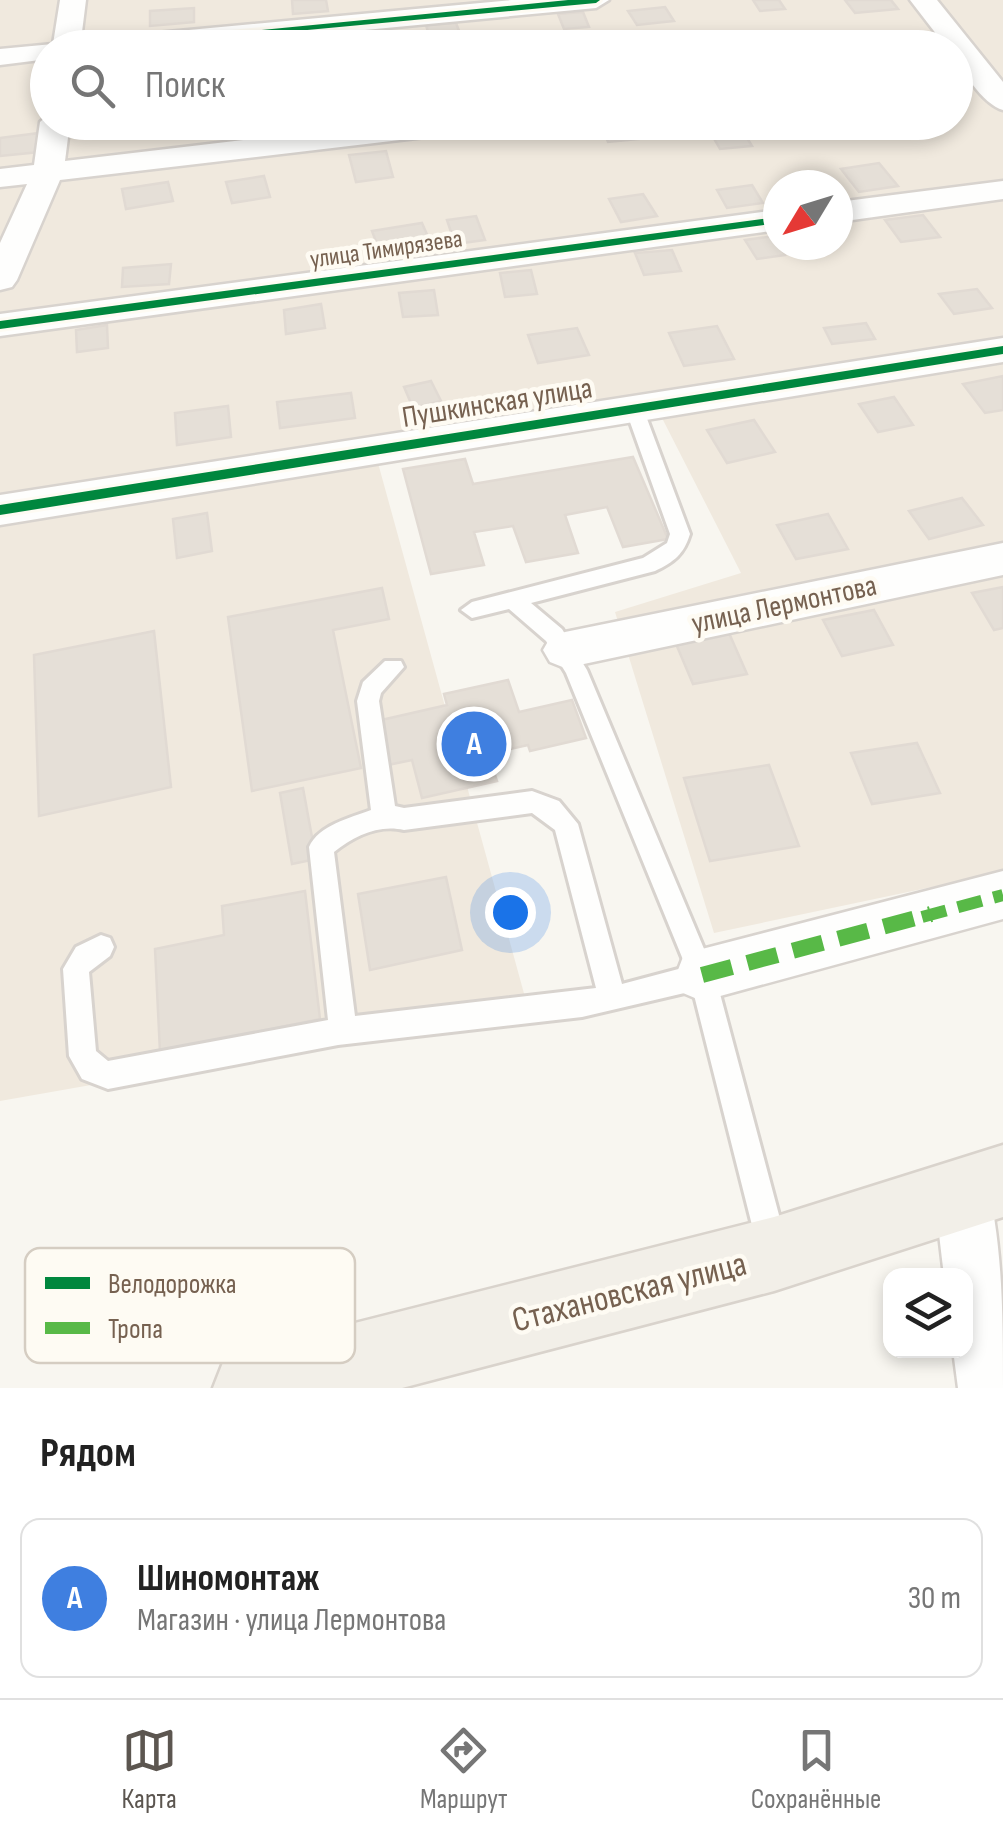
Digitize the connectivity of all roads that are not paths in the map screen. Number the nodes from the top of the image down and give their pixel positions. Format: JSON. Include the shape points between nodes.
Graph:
{"nodes":[{"id":1,"x":74,"y":0,"type":"edge"},
{"id":2,"x":596,"y":0,"type":"edge"},
{"id":3,"x":922,"y":0,"type":"edge"},
{"id":4,"x":69,"y":30,"type":"edge"},
{"id":5,"x":275,"y":30,"type":"edge"},
{"id":6,"x":948,"y":30,"type":"edge"},
{"id":7,"x":30,"y":53,"type":"edge"},
{"id":8,"x":0,"y":57,"type":"edge"},
{"id":9,"x":978,"y":65,"type":"edge"},
{"id":10,"x":1003,"y":101,"type":"edge"},
{"id":11,"x":52,"y":140,"type":"edge"},
{"id":12,"x":322,"y":140,"type":"edge"},
{"id":13,"x":48,"y":172,"type":"junction"},
{"id":14,"x":0,"y":178,"type":"edge"},
{"id":15,"x":1003,"y":190,"type":"edge"},
{"id":16,"x":853,"y":210,"type":"edge"},
{"id":17,"x":763,"y":222,"type":"edge"},
{"id":18,"x":0,"y":280,"type":"edge"},
{"id":19,"x":0,"y":325,"type":"edge"},
{"id":20,"x":1003,"y":350,"type":"edge"},
{"id":21,"x":634,"y":408,"type":"junction"},
{"id":22,"x":0,"y":510,"type":"edge"},
{"id":23,"x":1003,"y":559,"type":"edge"},
{"id":24,"x":514,"y":601,"type":"junction"},
{"id":25,"x":472,"y":610,"type":"dead end"},
{"id":26,"x":565,"y":650,"type":"junction"},
{"id":27,"x":393,"y":667,"type":"dead end"},
{"id":28,"x":387,"y":815,"type":"junction"},
{"id":29,"x":1003,"y":895,"type":"edge"},
{"id":30,"x":101,"y":947,"type":"dead end"},
{"id":31,"x":702,"y":975,"type":"junction"},
{"id":32,"x":612,"y":998,"type":"junction"},
{"id":33,"x":344,"y":1031,"type":"junction"},
{"id":34,"x":983,"y":1187,"type":"edge"},
{"id":35,"x":774,"y":1254,"type":"junction"},
{"id":36,"x":355,"y":1362,"type":"edge"},
{"id":37,"x":349,"y":1363,"type":"edge"},
{"id":38,"x":252,"y":1388,"type":"edge"},
{"id":39,"x":990,"y":1388,"type":"edge"}],
"edges":[{"from":1,"to":4,"type":"street"},
{"from":2,"to":5,"type":"street"},
{"from":3,"to":6,"type":"street"},
{"from":7,"to":8,"type":"street"},
{"from":9,"to":10,"type":"street"},
{"from":11,"to":13,"type":"street"},
{"from":12,"to":13,"type":"street"},
{"from":13,"to":14,"type":"street"},
{"from":13,"to":18,"type":"street"},
{"from":15,"to":16,"type":"street"},
{"from":17,"to":19,"type":"street","name":"улица Тимирязева"},
{"from":20,"to":21,"type":"street","name":"Пушкинская улица"},
{"from":21,"to":22,"type":"street","name":"Пушкинская улица"},
{"from":21,"to":24,"type":"lane","via":[[680,534],[676,546],[648,565]]},
{"from":23,"to":26,"type":"street","name":"улица Лермонтова"},
{"from":24,"to":25,"type":"lane"},
{"from":24,"to":26,"type":"lane"},
{"from":26,"to":31,"type":"lane"},
{"from":27,"to":28,"type":"lane","via":[[370,689],[368,702]]},
{"from":28,"to":32,"type":"lane","via":[[404,819],[532,802],[550,808],[566,824]]},
{"from":28,"to":33,"type":"lane","via":[[321,846]]},
{"from":29,"to":31,"type":"street"},
{"from":30,"to":33,"type":"lane","via":[[76,969],[83,1056],[108,1076]]},
{"from":31,"to":32,"type":"lane"},
{"from":31,"to":35,"type":"lane"},
{"from":32,"to":33,"type":"lane"},
{"from":34,"to":35,"type":"main road","name":"Стахановская улица"},
{"from":34,"to":39,"type":"street"},
{"from":35,"to":36,"type":"main road","name":"Стахановская улица"},
{"from":37,"to":38,"type":"main road","name":"Стахановская улица"}]}
